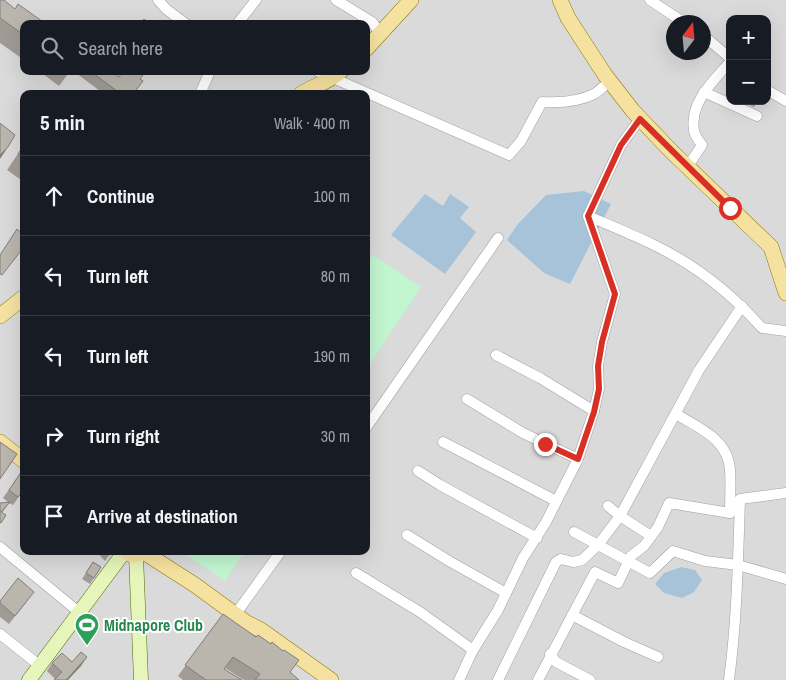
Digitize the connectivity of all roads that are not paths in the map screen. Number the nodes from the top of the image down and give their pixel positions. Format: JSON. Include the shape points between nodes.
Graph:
{"nodes":[{"id":1,"x":158,"y":0,"type":"edge"},
{"id":2,"x":256,"y":0,"type":"edge"},
{"id":3,"x":336,"y":0,"type":"edge"},
{"id":4,"x":412,"y":0,"type":"edge"},
{"id":5,"x":560,"y":0,"type":"edge"},
{"id":6,"x":650,"y":0,"type":"edge"},
{"id":7,"x":672,"y":15,"type":"edge"},
{"id":8,"x":181,"y":20,"type":"edge"},
{"id":9,"x":240,"y":20,"type":"edge"},
{"id":10,"x":369,"y":20,"type":"edge"},
{"id":11,"x":370,"y":21,"type":"edge"},
{"id":12,"x":380,"y":33,"type":"junction"},
{"id":13,"x":711,"y":42,"type":"edge"},
{"id":14,"x":370,"y":45,"type":"edge"},
{"id":15,"x":726,"y":55,"type":"edge"},
{"id":16,"x":726,"y":67,"type":"edge"},
{"id":17,"x":208,"y":75,"type":"edge"},
{"id":18,"x":336,"y":75,"type":"edge"},
{"id":19,"x":340,"y":75,"type":"edge"},
{"id":20,"x":610,"y":81,"type":"junction"},
{"id":21,"x":202,"y":90,"type":"edge"},
{"id":22,"x":308,"y":90,"type":"edge"},
{"id":23,"x":704,"y":92,"type":"junction"},
{"id":24,"x":771,"y":92,"type":"edge"},
{"id":25,"x":786,"y":101,"type":"edge"},
{"id":26,"x":757,"y":116,"type":"dead end"},
{"id":27,"x":640,"y":119,"type":"junction"},
{"id":28,"x":688,"y":166,"type":"junction"},
{"id":29,"x":588,"y":216,"type":"junction"},
{"id":30,"x":498,"y":238,"type":"dead end"},
{"id":31,"x":786,"y":293,"type":"edge"},
{"id":32,"x":20,"y":300,"type":"edge"},
{"id":33,"x":742,"y":306,"type":"junction"},
{"id":34,"x":0,"y":316,"type":"edge"},
{"id":35,"x":786,"y":331,"type":"edge"},
{"id":36,"x":496,"y":355,"type":"dead end"},
{"id":37,"x":466,"y":399,"type":"dead end"},
{"id":38,"x":594,"y":412,"type":"junction"},
{"id":39,"x":676,"y":414,"type":"junction"},
{"id":40,"x":370,"y":422,"type":"edge"},
{"id":41,"x":0,"y":432,"type":"edge"},
{"id":42,"x":0,"y":442,"type":"edge"},
{"id":43,"x":444,"y":442,"type":"dead end"},
{"id":44,"x":20,"y":448,"type":"edge"},
{"id":45,"x":20,"y":458,"type":"edge"},
{"id":46,"x":578,"y":459,"type":"junction"},
{"id":47,"x":418,"y":471,"type":"dead end"},
{"id":48,"x":786,"y":493,"type":"edge"},
{"id":49,"x":740,"y":499,"type":"junction"},
{"id":50,"x":556,"y":501,"type":"junction"},
{"id":51,"x":608,"y":506,"type":"dead end"},
{"id":52,"x":730,"y":513,"type":"junction"},
{"id":53,"x":620,"y":516,"type":"junction"},
{"id":54,"x":574,"y":532,"type":"dead end"},
{"id":55,"x":407,"y":535,"type":"dead end"},
{"id":56,"x":651,"y":536,"type":"junction"},
{"id":57,"x":537,"y":538,"type":"junction"},
{"id":58,"x":598,"y":545,"type":"junction"},
{"id":59,"x":0,"y":547,"type":"edge"},
{"id":60,"x":131,"y":555,"type":"edge"},
{"id":61,"x":134,"y":555,"type":"edge"},
{"id":62,"x":140,"y":555,"type":"edge"},
{"id":63,"x":161,"y":555,"type":"edge"},
{"id":64,"x":278,"y":555,"type":"edge"},
{"id":65,"x":628,"y":560,"type":"junction"},
{"id":66,"x":738,"y":565,"type":"junction"},
{"id":67,"x":356,"y":573,"type":"dead end"},
{"id":68,"x":786,"y":579,"type":"edge"},
{"id":69,"x":506,"y":593,"type":"junction"},
{"id":70,"x":238,"y":612,"type":"junction"},
{"id":71,"x":80,"y":614,"type":"junction"},
{"id":72,"x":572,"y":616,"type":"junction"},
{"id":73,"x":0,"y":634,"type":"edge"},
{"id":74,"x":473,"y":650,"type":"junction"},
{"id":75,"x":550,"y":654,"type":"junction"},
{"id":76,"x":658,"y":657,"type":"dead end"},
{"id":77,"x":39,"y":665,"type":"junction"},
{"id":78,"x":30,"y":680,"type":"edge"},
{"id":79,"x":141,"y":680,"type":"edge"},
{"id":80,"x":331,"y":680,"type":"edge"},
{"id":81,"x":459,"y":680,"type":"edge"},
{"id":82,"x":498,"y":680,"type":"edge"},
{"id":83,"x":538,"y":680,"type":"edge"},
{"id":84,"x":590,"y":680,"type":"edge"},
{"id":85,"x":729,"y":680,"type":"edge"}],
"edges":[{"from":1,"to":8,"type":"street"},
{"from":2,"to":9,"type":"street"},
{"from":3,"to":10,"type":"street"},
{"from":4,"to":12,"type":"main road"},
{"from":5,"to":20,"type":"main road","via":[[568,18]]},
{"from":6,"to":7,"type":"street"},
{"from":11,"to":12,"type":"street"},
{"from":12,"to":14,"type":"main road"},
{"from":13,"to":15,"type":"street"},
{"from":16,"to":23,"type":"street"},
{"from":17,"to":21,"type":"street"},
{"from":18,"to":22,"type":"main road"},
{"from":19,"to":20,"type":"street","via":[[509,155],[521,141],[542,102],[561,103],[594,94]]},
{"from":20,"to":27,"type":"main road"},
{"from":23,"to":26,"type":"street"},
{"from":23,"to":28,"type":"street","via":[[694,116],[694,132],[702,145]]},
{"from":24,"to":25,"type":"street"},
{"from":27,"to":28,"type":"main road"},
{"from":27,"to":29,"type":"street","via":[[621,145]]},
{"from":28,"to":31,"type":"main road","via":[[772,247]]},
{"from":29,"to":33,"type":"street","via":[[669,253],[707,277]]},
{"from":29,"to":38,"type":"street","via":[[615,294],[602,342]]},
{"from":30,"to":40,"type":"street"},
{"from":32,"to":34,"type":"main road"},
{"from":33,"to":35,"type":"street","via":[[762,328]]},
{"from":33,"to":39,"type":"street","via":[[699,370]]},
{"from":36,"to":38,"type":"street"},
{"from":37,"to":46,"type":"street","via":[[523,433]]},
{"from":38,"to":46,"type":"street"},
{"from":39,"to":52,"type":"street","via":[[722,445],[730,470]]},
{"from":39,"to":53,"type":"street"},
{"from":41,"to":44,"type":"main road"},
{"from":42,"to":45,"type":"main road"},
{"from":43,"to":50,"type":"street"},
{"from":46,"to":50,"type":"street"},
{"from":47,"to":57,"type":"street"},
{"from":48,"to":49,"type":"street"},
{"from":49,"to":52,"type":"street"},
{"from":49,"to":66,"type":"street"},
{"from":50,"to":57,"type":"street"},
{"from":51,"to":53,"type":"street"},
{"from":52,"to":56,"type":"street","via":[[668,503]]},
{"from":53,"to":56,"type":"street"},
{"from":53,"to":58,"type":"street"},
{"from":54,"to":58,"type":"street"},
{"from":55,"to":69,"type":"street"},
{"from":56,"to":65,"type":"street"},
{"from":57,"to":69,"type":"street"},
{"from":58,"to":65,"type":"street"},
{"from":58,"to":82,"type":"street","via":[[582,560],[561,559],[556,562]]},
{"from":59,"to":71,"type":"street"},
{"from":60,"to":71,"type":"street"},
{"from":61,"to":79,"type":"street"},
{"from":62,"to":70,"type":"main road"},
{"from":63,"to":70,"type":"main road"},
{"from":64,"to":70,"type":"street"},
{"from":65,"to":66,"type":"street","via":[[650,573],[673,551],[705,561]]},
{"from":65,"to":72,"type":"street","via":[[618,583],[595,572]]},
{"from":66,"to":68,"type":"street"},
{"from":66,"to":85,"type":"street"},
{"from":67,"to":74,"type":"street","via":[[420,612]]},
{"from":69,"to":74,"type":"street"},
{"from":70,"to":80,"type":"main road","via":[[247,623]]},
{"from":71,"to":77,"type":"street"},
{"from":72,"to":75,"type":"street"},
{"from":72,"to":76,"type":"street"},
{"from":73,"to":77,"type":"street"},
{"from":74,"to":81,"type":"street"},
{"from":75,"to":83,"type":"street"},
{"from":75,"to":84,"type":"street","via":[[556,662]]},
{"from":77,"to":78,"type":"street"}]}
